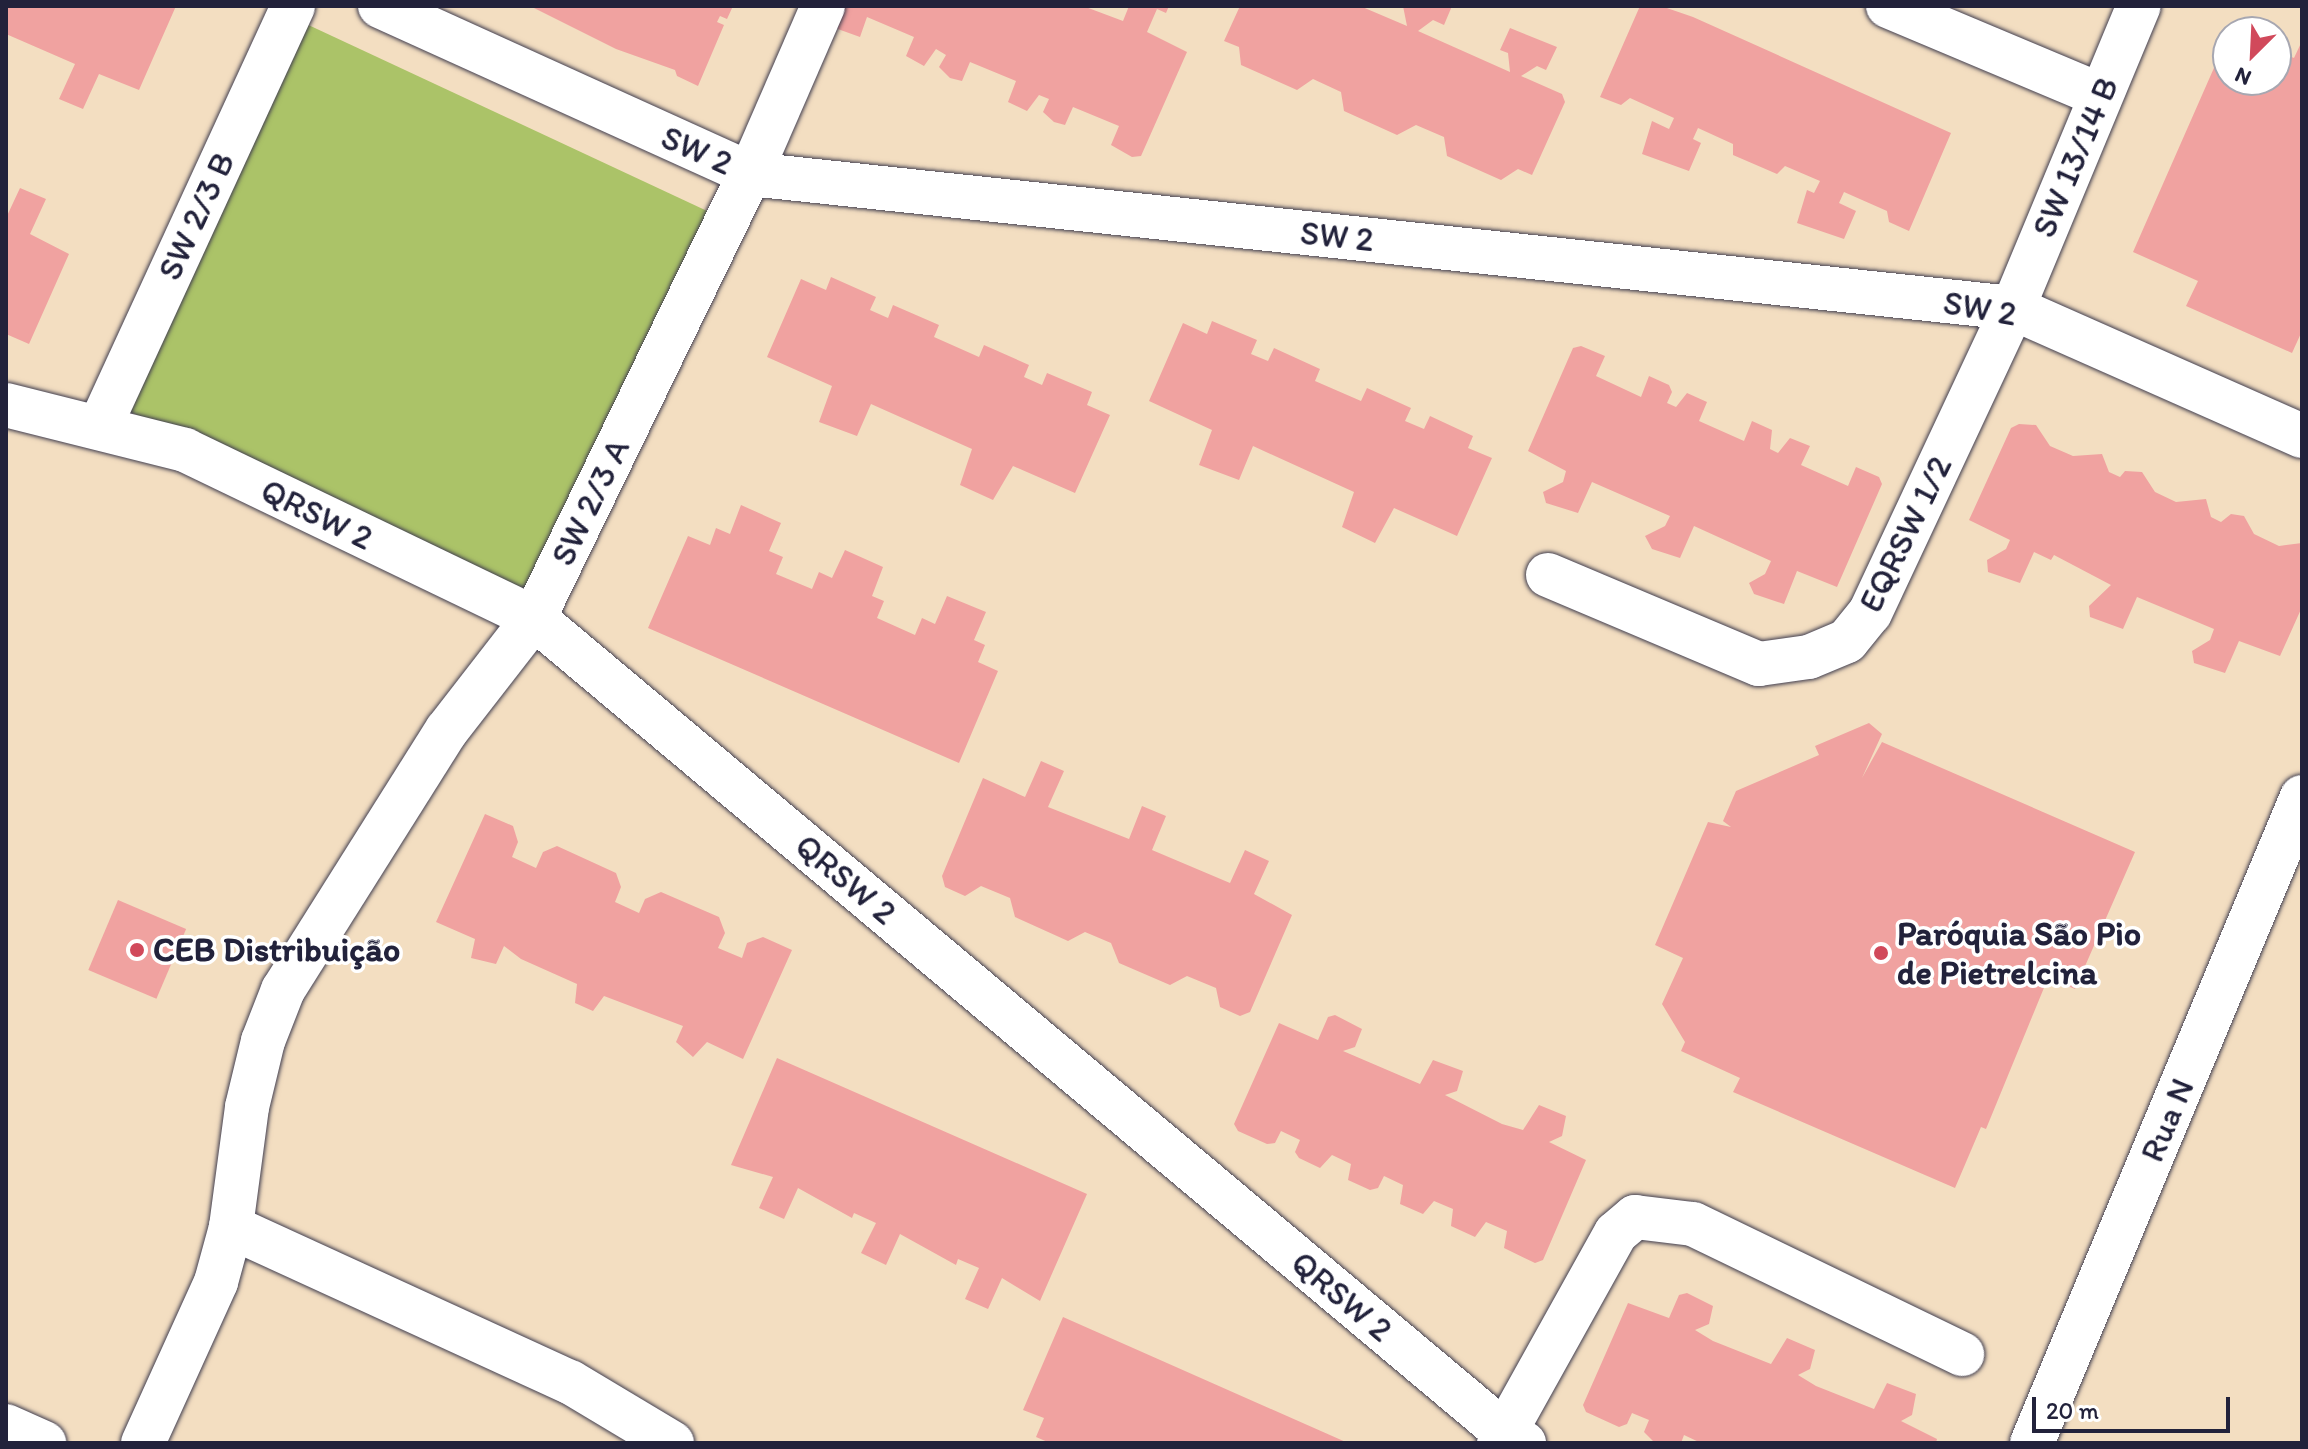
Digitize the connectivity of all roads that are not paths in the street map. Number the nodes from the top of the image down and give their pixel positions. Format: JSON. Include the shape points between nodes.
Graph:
{"nodes":[{"id":1,"x":293,"y":6,"type":"edge"},
{"id":2,"x":380,"y":6,"type":"edge"},
{"id":3,"x":823,"y":6,"type":"edge"},
{"id":4,"x":1888,"y":6,"type":"edge"},
{"id":5,"x":2139,"y":6,"type":"edge"},
{"id":6,"x":2100,"y":95,"type":"junction"},
{"id":7,"x":750,"y":174,"type":"junction"},
{"id":8,"x":2013,"y":308,"type":"junction"},
{"id":9,"x":6,"y":405,"type":"edge"},
{"id":10,"x":100,"y":426,"type":"junction"},
{"id":11,"x":2302,"y":436,"type":"edge"},
{"id":12,"x":1548,"y":575,"type":"dead end"},
{"id":13,"x":534,"y":618,"type":"junction"},
{"id":14,"x":2302,"y":797,"type":"edge"},
{"id":15,"x":231,"y":1227,"type":"junction"},
{"id":16,"x":1962,"y":1354,"type":"dead end"},
{"id":17,"x":6,"y":1426,"type":"edge"},
{"id":18,"x":1509,"y":1439,"type":"edge"},
{"id":19,"x":44,"y":1443,"type":"edge"},
{"id":20,"x":143,"y":1443,"type":"edge"},
{"id":21,"x":672,"y":1443,"type":"edge"},
{"id":22,"x":2032,"y":1443,"type":"edge"}],
"edges":[{"from":1,"to":10,"type":"street","name":"SW 2/3 B"},
{"from":2,"to":7,"type":"street","name":"SW 2"},
{"from":3,"to":7,"type":"street","name":"SW 2/3 A"},
{"from":4,"to":6,"type":"street"},
{"from":5,"to":6,"type":"street","name":"SW 13/14 B"},
{"from":6,"to":8,"type":"street","name":"SW 13/14 B"},
{"from":7,"to":8,"type":"street","name":"SW 2"},
{"from":7,"to":13,"type":"street","name":"SW 2/3 A"},
{"from":8,"to":11,"type":"street","name":"SW 2"},
{"from":8,"to":12,"type":"street","name":"EQRSW 1/2","via":[[1870,613],[1847,641],[1809,657],[1759,664]]},
{"from":9,"to":10,"type":"street","name":"QRSW 2"},
{"from":10,"to":13,"type":"street","name":"QRSW 2","via":[[185,450]]},
{"from":13,"to":15,"type":"street","name":"SW 2/3 A","via":[[447,730],[327,914],[273,1016],[247,1107]]},
{"from":13,"to":18,"type":"street","name":"QRSW 2"},
{"from":14,"to":22,"type":"street","name":"Rua N"},
{"from":15,"to":20,"type":"street","name":"SW 2/3 A","via":[[216,1282]]},
{"from":15,"to":21,"type":"street","via":[[570,1382]]},
{"from":16,"to":18,"type":"street","via":[[1693,1224],[1635,1217],[1616,1233]]},
{"from":17,"to":19,"type":"street"}]}
